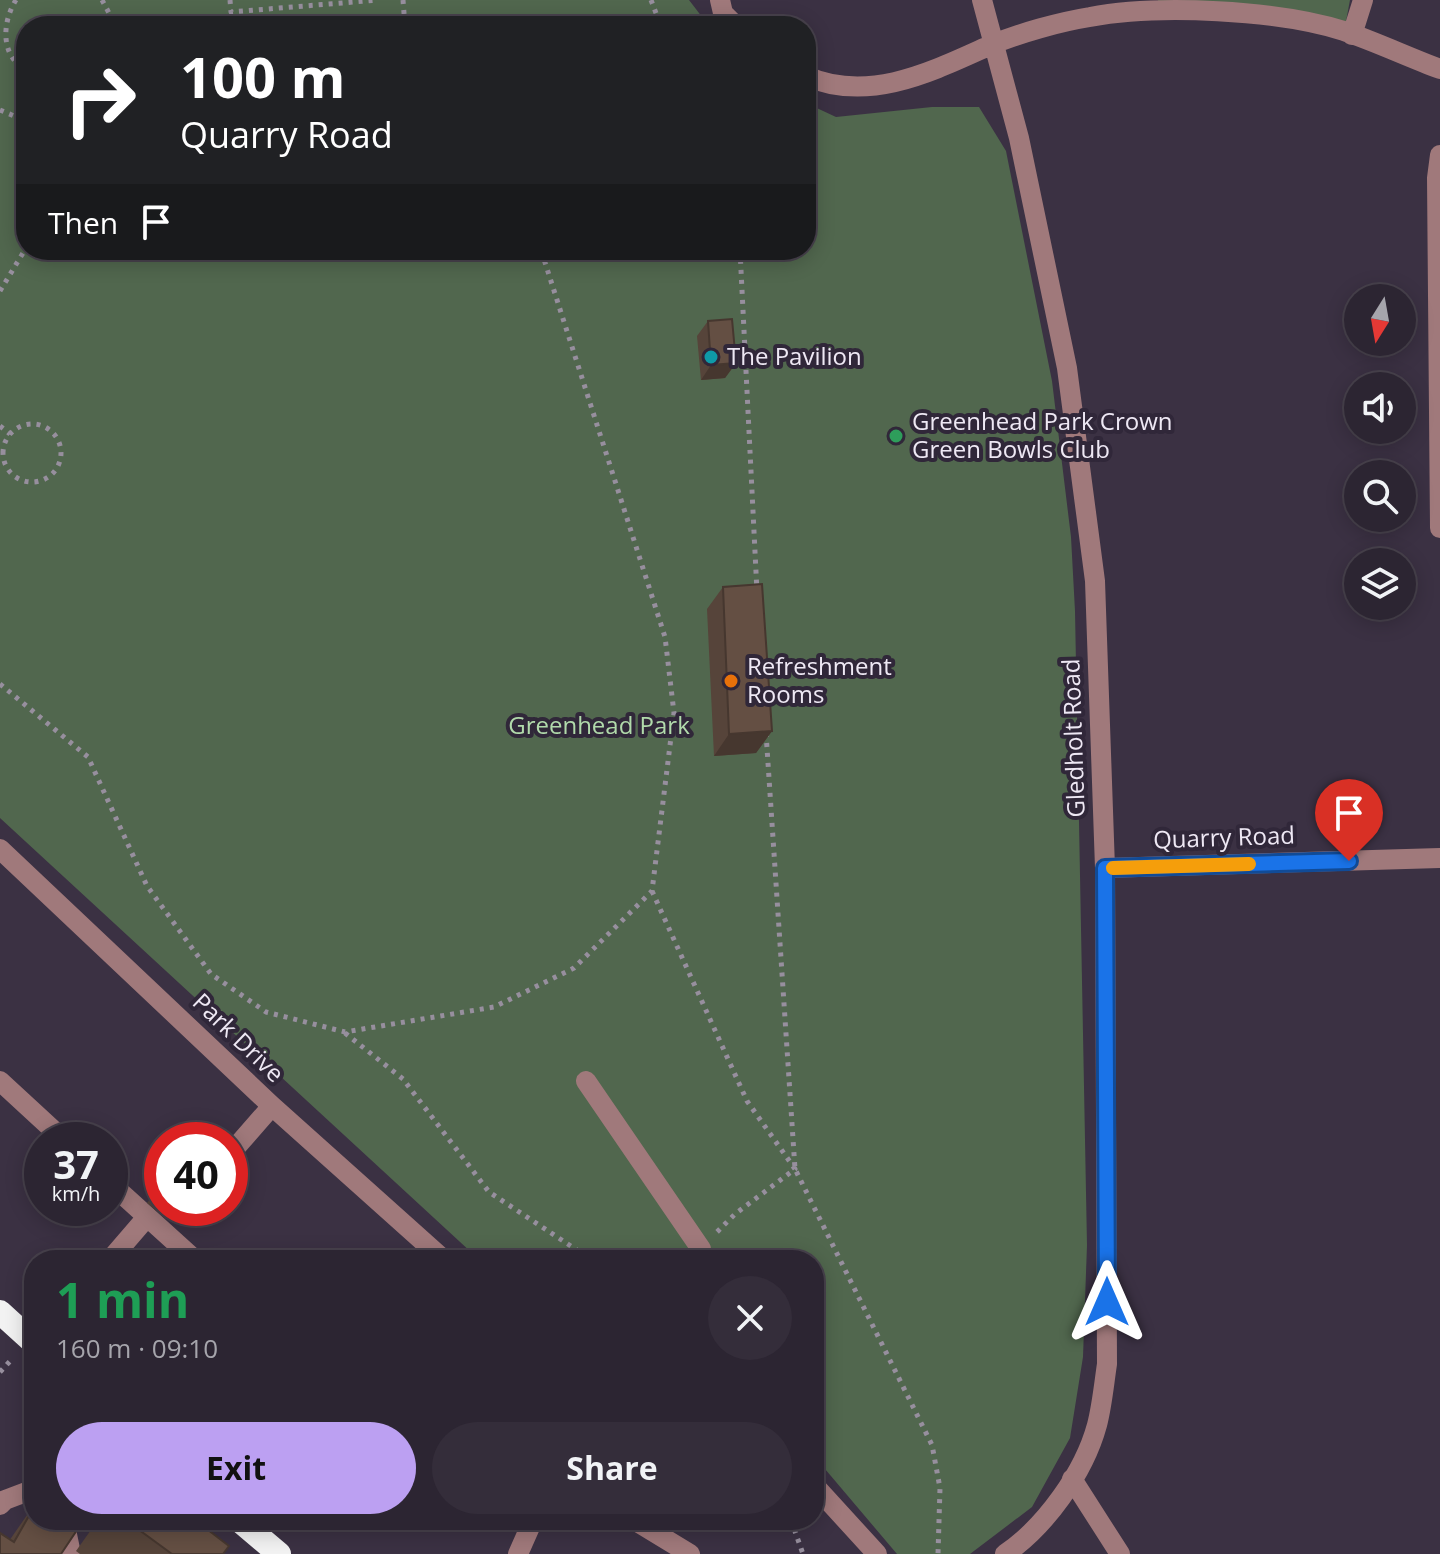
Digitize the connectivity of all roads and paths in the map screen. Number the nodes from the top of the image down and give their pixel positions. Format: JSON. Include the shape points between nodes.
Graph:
{"nodes":[{"id":1,"x":16,"y":0,"type":"edge"},
{"id":2,"x":230,"y":0,"type":"edge"},
{"id":3,"x":378,"y":0,"type":"edge"},
{"id":4,"x":982,"y":0,"type":"edge"},
{"id":5,"x":1363,"y":0,"type":"edge"},
{"id":6,"x":1283,"y":9,"type":"edge"},
{"id":7,"x":1352,"y":35,"type":"junction"},
{"id":8,"x":994,"y":44,"type":"junction"},
{"id":9,"x":16,"y":62,"type":"edge"},
{"id":10,"x":1440,"y":69,"type":"edge"},
{"id":11,"x":816,"y":80,"type":"edge"},
{"id":12,"x":1440,"y":155,"type":"edge"},
{"id":13,"x":19,"y":260,"type":"edge"},
{"id":14,"x":544,"y":260,"type":"edge"},
{"id":15,"x":741,"y":260,"type":"edge"},
{"id":16,"x":0,"y":291,"type":"edge"},
{"id":17,"x":0,"y":426,"type":"edge"},
{"id":18,"x":10,"y":434,"type":"junction"},
{"id":19,"x":1440,"y":528,"type":"edge"},
{"id":20,"x":758,"y":608,"type":"edge"},
{"id":21,"x":0,"y":684,"type":"edge"},
{"id":22,"x":765,"y":717,"type":"edge"},
{"id":23,"x":0,"y":849,"type":"edge"},
{"id":24,"x":1440,"y":858,"type":"edge"},
{"id":25,"x":1105,"y":868,"type":"junction"},
{"id":26,"x":652,"y":891,"type":"junction"},
{"id":27,"x":345,"y":1032,"type":"junction"},
{"id":28,"x":0,"y":1081,"type":"edge"},
{"id":29,"x":586,"y":1081,"type":"dead end"},
{"id":30,"x":272,"y":1106,"type":"junction"},
{"id":31,"x":44,"y":1122,"type":"edge"},
{"id":32,"x":248,"y":1133,"type":"edge"},
{"id":33,"x":795,"y":1169,"type":"junction"},
{"id":34,"x":128,"y":1200,"type":"edge"},
{"id":35,"x":144,"y":1214,"type":"edge"},
{"id":36,"x":144,"y":1220,"type":"edge"},
{"id":37,"x":157,"y":1226,"type":"edge"},
{"id":38,"x":119,"y":1250,"type":"edge"},
{"id":39,"x":184,"y":1250,"type":"edge"},
{"id":40,"x":433,"y":1250,"type":"edge"},
{"id":41,"x":577,"y":1250,"type":"edge"},
{"id":42,"x":693,"y":1250,"type":"edge"},
{"id":43,"x":701,"y":1250,"type":"edge"},
{"id":44,"x":0,"y":1312,"type":"edge"},
{"id":45,"x":24,"y":1334,"type":"edge"},
{"id":46,"x":1072,"y":1479,"type":"junction"},
{"id":47,"x":24,"y":1493,"type":"edge"},
{"id":48,"x":824,"y":1496,"type":"edge"},
{"id":49,"x":0,"y":1505,"type":"edge"},
{"id":50,"x":66,"y":1530,"type":"edge"},
{"id":51,"x":251,"y":1530,"type":"edge"},
{"id":52,"x":529,"y":1530,"type":"edge"},
{"id":53,"x":653,"y":1530,"type":"edge"},
{"id":54,"x":795,"y":1530,"type":"edge"},
{"id":55,"x":71,"y":1554,"type":"edge"},
{"id":56,"x":279,"y":1554,"type":"edge"},
{"id":57,"x":518,"y":1554,"type":"edge"},
{"id":58,"x":690,"y":1554,"type":"edge"},
{"id":59,"x":803,"y":1554,"type":"edge"},
{"id":60,"x":877,"y":1554,"type":"edge"},
{"id":61,"x":938,"y":1554,"type":"edge"},
{"id":62,"x":1007,"y":1554,"type":"edge"},
{"id":63,"x":1120,"y":1554,"type":"edge"}],
"edges":[{"from":1,"to":9,"type":"path","via":[[3,19],[4,45]]},
{"from":2,"to":3,"type":"path","via":[[231,12]]},
{"from":4,"to":8,"type":"street","name":"Gledholt Road"},
{"from":5,"to":7,"type":"street"},
{"from":6,"to":7,"type":"street"},
{"from":6,"to":8,"type":"street","via":[[1090,17]]},
{"from":7,"to":10,"type":"street"},
{"from":8,"to":11,"type":"street","via":[[945,67],[866,89]]},
{"from":8,"to":25,"type":"street","name":"Gledholt Road","via":[[1067,368],[1095,581]]},
{"from":12,"to":19,"type":"street"},
{"from":13,"to":16,"type":"path"},
{"from":14,"to":26,"type":"path","via":[[665,637],[674,713]]},
{"from":15,"to":20,"type":"path"},
{"from":17,"to":18,"type":"path"},
{"from":18,"to":18,"type":"path","via":[[3,451],[14,475],[40,481],[56,470],[62,451],[46,427],[26,424]]},
{"from":21,"to":27,"type":"path","via":[[88,757],[147,886],[211,974],[266,1012]]},
{"from":22,"to":33,"type":"path"},
{"from":23,"to":30,"type":"street","name":"Park Drive"},
{"from":24,"to":25,"type":"street","name":"Quarry Road"},
{"from":25,"to":46,"type":"street","name":"Gledholt Road","via":[[1107,1364],[1097,1427]]},
{"from":26,"to":27,"type":"path","via":[[574,968],[494,1007]]},
{"from":26,"to":33,"type":"path","via":[[747,1101]]},
{"from":27,"to":41,"type":"path","via":[[403,1079],[489,1192]]},
{"from":28,"to":31,"type":"street"},
{"from":29,"to":42,"type":"street"},
{"from":30,"to":32,"type":"street"},
{"from":30,"to":40,"type":"street","name":"Park Drive"},
{"from":33,"to":43,"type":"path","via":[[735,1214]]},
{"from":33,"to":61,"type":"path","via":[[932,1445],[940,1488]]},
{"from":34,"to":35,"type":"street"},
{"from":36,"to":38,"type":"street"},
{"from":37,"to":39,"type":"street"},
{"from":44,"to":45,"type":"highway"},
{"from":46,"to":62,"type":"street","name":"Gledholt Road","via":[[1036,1529]]},
{"from":46,"to":63,"type":"street"},
{"from":47,"to":49,"type":"street"},
{"from":48,"to":60,"type":"street"},
{"from":50,"to":55,"type":"street"},
{"from":51,"to":56,"type":"highway"},
{"from":52,"to":57,"type":"street"},
{"from":53,"to":58,"type":"street"},
{"from":54,"to":59,"type":"path"}]}
